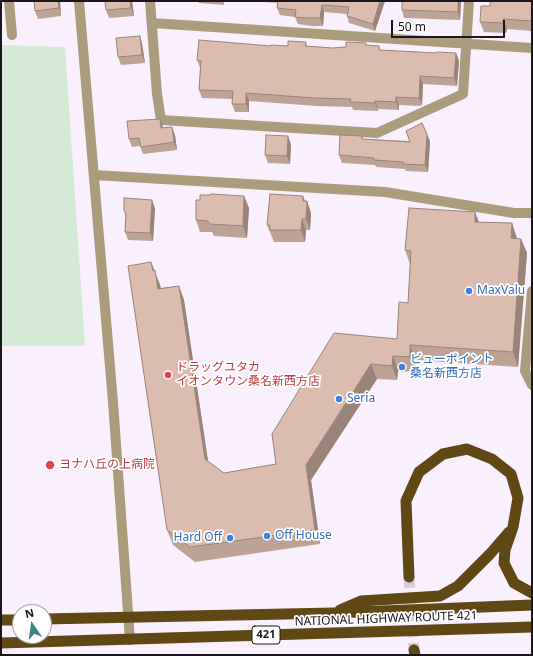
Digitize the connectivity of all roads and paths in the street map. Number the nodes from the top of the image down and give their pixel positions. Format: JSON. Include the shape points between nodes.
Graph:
{"nodes":[{"id":1,"x":9,"y":1,"type":"edge"},
{"id":2,"x":79,"y":1,"type":"edge"},
{"id":3,"x":150,"y":1,"type":"edge"},
{"id":4,"x":469,"y":1,"type":"edge"},
{"id":5,"x":152,"y":23,"type":"junction"},
{"id":6,"x":12,"y":35,"type":"dead end"},
{"id":7,"x":467,"y":44,"type":"junction"},
{"id":8,"x":532,"y":48,"type":"edge"},
{"id":9,"x":94,"y":175,"type":"junction"},
{"id":10,"x":532,"y":213,"type":"edge"},
{"id":11,"x":532,"y":291,"type":"edge"},
{"id":12,"x":530,"y":337,"type":"edge"},
{"id":13,"x":532,"y":385,"type":"edge"},
{"id":14,"x":513,"y":527,"type":"junction"},
{"id":15,"x":409,"y":577,"type":"tunnel mouth"},
{"id":16,"x":532,"y":593,"type":"edge"},
{"id":17,"x":532,"y":605,"type":"edge"},
{"id":18,"x":334,"y":613,"type":"junction"},
{"id":19,"x":128,"y":616,"type":"junction"},
{"id":20,"x":52,"y":619,"type":"edge"},
{"id":21,"x":1,"y":620,"type":"edge"},
{"id":22,"x":12,"y":620,"type":"edge"},
{"id":23,"x":532,"y":627,"type":"edge"},
{"id":24,"x":130,"y":640,"type":"junction"},
{"id":25,"x":1,"y":643,"type":"edge"}],
"edges":[{"from":1,"to":6,"type":"street"},
{"from":2,"to":9,"type":"street"},
{"from":3,"to":5,"type":"street"},
{"from":4,"to":7,"type":"street"},
{"from":5,"to":7,"type":"street"},
{"from":5,"to":7,"type":"street","via":[[161,120],[378,133],[463,94]]},
{"from":7,"to":8,"type":"street"},
{"from":9,"to":10,"type":"street","via":[[385,192],[514,213]]},
{"from":9,"to":19,"type":"street"},
{"from":11,"to":12,"type":"street"},
{"from":12,"to":13,"type":"street","via":[[525,371]]},
{"from":14,"to":15,"type":"highway","via":[[518,498],[511,474],[492,459],[467,449],[443,454],[419,472],[406,501]]},
{"from":14,"to":16,"type":"highway","via":[[504,563],[514,583]]},
{"from":14,"to":18,"type":"highway","via":[[458,586],[440,596],[361,601]]},
{"from":17,"to":18,"type":"highway","name":"NATIONAL HIGHWAY ROUTE 421","number":"421"},
{"from":18,"to":19,"type":"highway","name":"NATIONAL HIGHWAY ROUTE 421","number":"421"},
{"from":19,"to":20,"type":"highway","name":"NATIONAL HIGHWAY ROUTE 421","number":"421"},
{"from":19,"to":24,"type":"street"},
{"from":21,"to":22,"type":"highway"},
{"from":23,"to":24,"type":"highway","name":"NATIONAL HIGHWAY ROUTE 421","number":"421"},
{"from":24,"to":25,"type":"highway","name":"NATIONAL HIGHWAY ROUTE 421","number":"421"}]}
